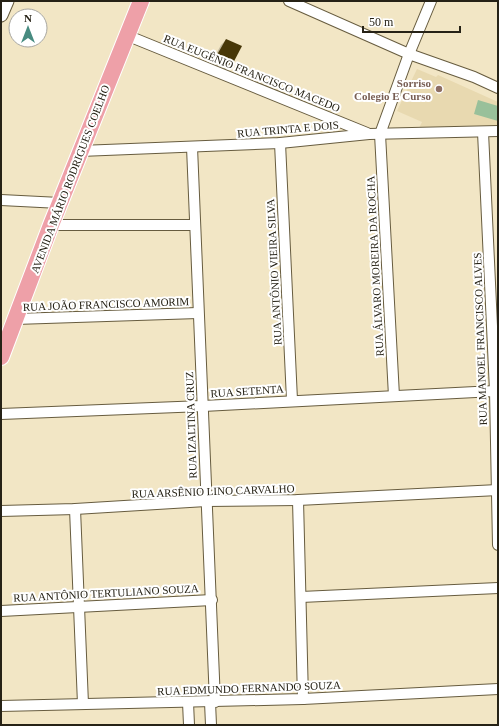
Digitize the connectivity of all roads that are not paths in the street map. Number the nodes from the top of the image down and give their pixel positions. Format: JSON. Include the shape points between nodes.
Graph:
{"nodes":[{"id":1,"x":7,"y":1,"type":"edge"},
{"id":2,"x":140,"y":1,"type":"edge"},
{"id":3,"x":289,"y":1,"type":"edge"},
{"id":4,"x":431,"y":1,"type":"edge"},
{"id":5,"x":1,"y":15,"type":"edge"},
{"id":6,"x":126,"y":35,"type":"junction"},
{"id":7,"x":409,"y":54,"type":"junction"},
{"id":8,"x":498,"y":88,"type":"edge"},
{"id":9,"x":498,"y":131,"type":"edge"},
{"id":10,"x":483,"y":132,"type":"junction"},
{"id":11,"x":369,"y":134,"type":"junction"},
{"id":12,"x":380,"y":134,"type":"junction"},
{"id":13,"x":280,"y":143,"type":"junction"},
{"id":14,"x":192,"y":147,"type":"junction"},
{"id":15,"x":80,"y":151,"type":"junction"},
{"id":16,"x":1,"y":200,"type":"edge"},
{"id":17,"x":60,"y":202,"type":"junction"},
{"id":18,"x":51,"y":225,"type":"junction"},
{"id":19,"x":195,"y":225,"type":"junction"},
{"id":20,"x":198,"y":314,"type":"junction"},
{"id":21,"x":15,"y":319,"type":"junction"},
{"id":22,"x":1,"y":358,"type":"edge"},
{"id":23,"x":495,"y":391,"type":"junction"},
{"id":24,"x":394,"y":396,"type":"junction"},
{"id":25,"x":292,"y":400,"type":"junction"},
{"id":26,"x":203,"y":406,"type":"junction"},
{"id":27,"x":1,"y":414,"type":"edge"},
{"id":28,"x":497,"y":490,"type":"edge"},
{"id":29,"x":298,"y":500,"type":"junction"},
{"id":30,"x":206,"y":501,"type":"junction"},
{"id":31,"x":75,"y":509,"type":"junction"},
{"id":32,"x":1,"y":511,"type":"edge"},
{"id":33,"x":498,"y":545,"type":"edge"},
{"id":34,"x":498,"y":588,"type":"edge"},
{"id":35,"x":301,"y":597,"type":"junction"},
{"id":36,"x":212,"y":600,"type":"junction"},
{"id":37,"x":79,"y":606,"type":"junction"},
{"id":38,"x":1,"y":611,"type":"edge"},
{"id":39,"x":498,"y":689,"type":"edge"},
{"id":40,"x":303,"y":699,"type":"junction"},
{"id":41,"x":188,"y":702,"type":"junction"},
{"id":42,"x":213,"y":702,"type":"junction"},
{"id":43,"x":83,"y":704,"type":"junction"},
{"id":44,"x":1,"y":706,"type":"edge"},
{"id":45,"x":189,"y":725,"type":"edge"},
{"id":46,"x":211,"y":725,"type":"edge"}],
"edges":[{"from":1,"to":5,"type":"street"},
{"from":2,"to":6,"type":"main road","name":"AVENIDA MÁRIO RODRIGUES COELHO"},
{"from":3,"to":7,"type":"street"},
{"from":4,"to":7,"type":"street"},
{"from":6,"to":11,"type":"street","name":"RUA EUGÊNIO FRANCISCO MACEDO"},
{"from":6,"to":15,"type":"main road","name":"AVENIDA MÁRIO RODRIGUES COELHO"},
{"from":7,"to":8,"type":"street"},
{"from":7,"to":12,"type":"street"},
{"from":9,"to":10,"type":"street","name":"RUA TRINTA E DOIS"},
{"from":10,"to":12,"type":"street","name":"RUA TRINTA E DOIS"},
{"from":10,"to":23,"type":"street","name":"RUA MANOEL FRANCISCO ALVES"},
{"from":11,"to":12,"type":"street","name":"RUA TRINTA E DOIS"},
{"from":11,"to":13,"type":"street","name":"RUA TRINTA E DOIS"},
{"from":12,"to":24,"type":"street","name":"RUA ÁLVARO MOREIRA DA ROCHA"},
{"from":13,"to":14,"type":"street","name":"RUA TRINTA E DOIS"},
{"from":13,"to":25,"type":"street","name":"RUA ANTÔNIO VIEIRA SILVA"},
{"from":14,"to":15,"type":"street","name":"RUA TRINTA E DOIS"},
{"from":14,"to":19,"type":"street","name":"RUA IZALTINA CRUZ"},
{"from":15,"to":17,"type":"main road","name":"AVENIDA MÁRIO RODRIGUES COELHO"},
{"from":16,"to":17,"type":"street"},
{"from":17,"to":18,"type":"main road","name":"AVENIDA MÁRIO RODRIGUES COELHO"},
{"from":18,"to":19,"type":"street"},
{"from":18,"to":21,"type":"main road","name":"AVENIDA MÁRIO RODRIGUES COELHO"},
{"from":19,"to":20,"type":"street","name":"RUA IZALTINA CRUZ"},
{"from":20,"to":21,"type":"street","name":"RUA JOÃO FRANCISCO AMORIM"},
{"from":20,"to":26,"type":"street","name":"RUA IZALTINA CRUZ"},
{"from":21,"to":22,"type":"main road","name":"AVENIDA MÁRIO RODRIGUES COELHO"},
{"from":23,"to":24,"type":"street","name":"RUA SETENTA"},
{"from":23,"to":28,"type":"street","name":"RUA MANOEL FRANCISCO ALVES"},
{"from":24,"to":25,"type":"street","name":"RUA SETENTA"},
{"from":25,"to":26,"type":"street","name":"RUA SETENTA"},
{"from":26,"to":27,"type":"street","name":"RUA SETENTA"},
{"from":26,"to":30,"type":"street","name":"RUA IZALTINA CRUZ"},
{"from":28,"to":29,"type":"street","name":"RUA ARSÊNIO LINO CARVALHO"},
{"from":28,"to":33,"type":"street","name":"RUA MANOEL FRANCISCO ALVES"},
{"from":29,"to":30,"type":"street","name":"RUA ARSÊNIO LINO CARVALHO"},
{"from":29,"to":35,"type":"street"},
{"from":30,"to":31,"type":"street","name":"RUA ARSÊNIO LINO CARVALHO"},
{"from":30,"to":36,"type":"street","name":"RUA IZALTINA CRUZ"},
{"from":31,"to":32,"type":"street","name":"RUA ARSÊNIO LINO CARVALHO"},
{"from":31,"to":37,"type":"street"},
{"from":34,"to":35,"type":"street"},
{"from":35,"to":40,"type":"street"},
{"from":36,"to":37,"type":"street","name":"RUA ANTÔNIO TERTULIANO SOUZA"},
{"from":36,"to":42,"type":"street","name":"RUA IZALTINA CRUZ"},
{"from":37,"to":38,"type":"street","name":"RUA ANTÔNIO TERTULIANO SOUZA"},
{"from":37,"to":43,"type":"street"},
{"from":39,"to":40,"type":"street","name":"RUA EDMUNDO FERNANDO SOUZA"},
{"from":40,"to":42,"type":"street","name":"RUA EDMUNDO FERNANDO SOUZA"},
{"from":41,"to":42,"type":"street","name":"RUA EDMUNDO FERNANDO SOUZA"},
{"from":41,"to":43,"type":"street","name":"RUA EDMUNDO FERNANDO SOUZA"},
{"from":41,"to":45,"type":"street"},
{"from":42,"to":46,"type":"street","name":"RUA IZALTINA CRUZ"},
{"from":43,"to":44,"type":"street","name":"RUA EDMUNDO FERNANDO SOUZA"}]}
